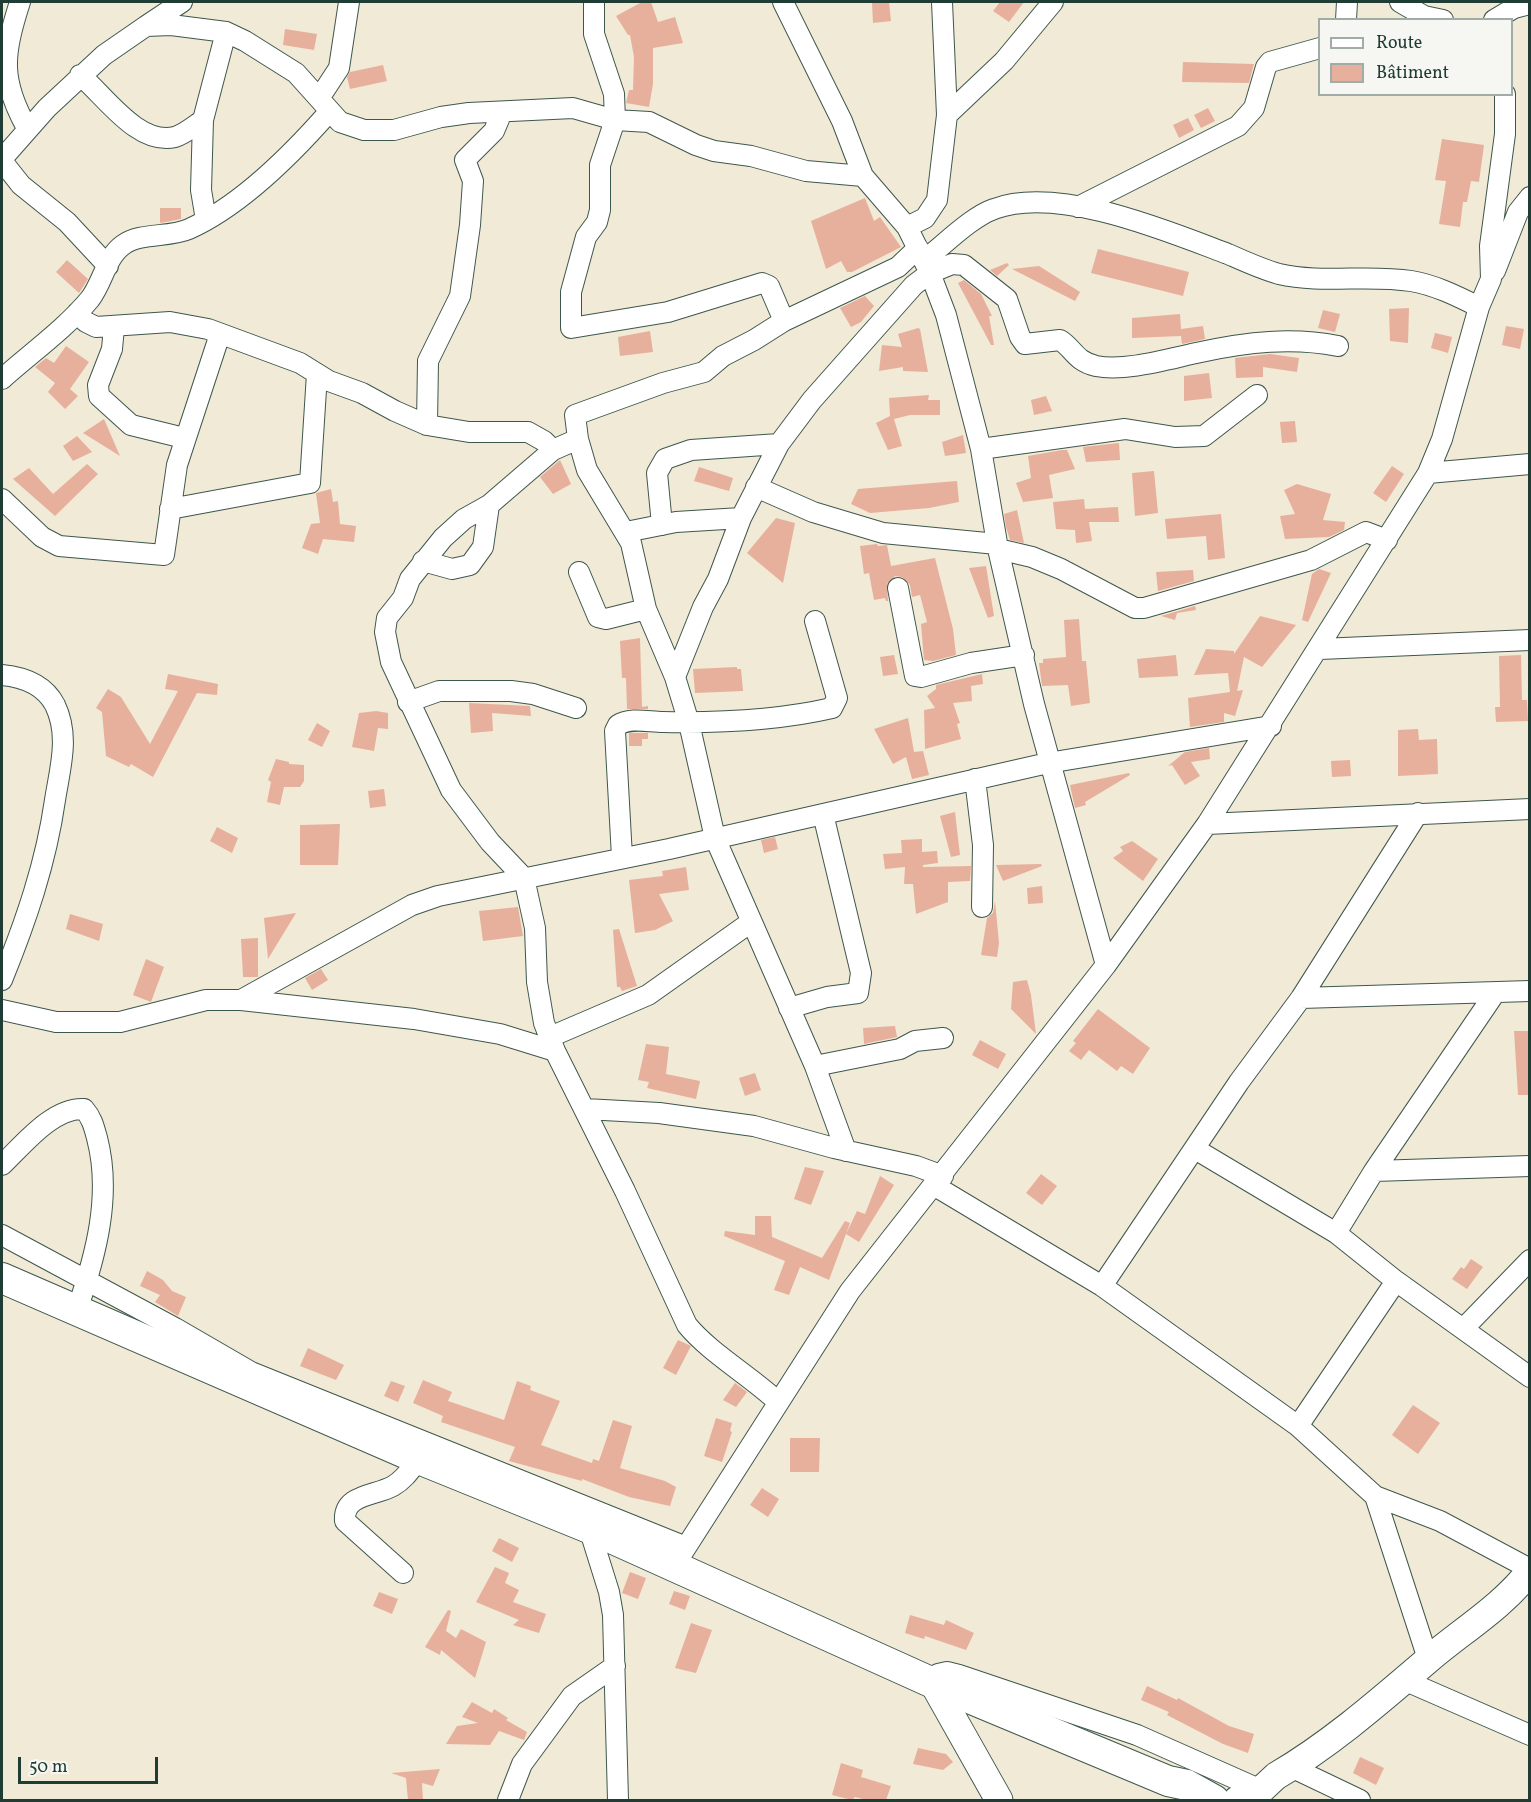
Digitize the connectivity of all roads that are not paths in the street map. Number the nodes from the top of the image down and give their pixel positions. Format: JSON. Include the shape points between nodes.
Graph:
{"nodes":[{"id":1,"x":20,"y":2,"type":"edge"},
{"id":2,"x":182,"y":2,"type":"edge"},
{"id":3,"x":349,"y":2,"type":"edge"},
{"id":4,"x":594,"y":2,"type":"edge"},
{"id":5,"x":783,"y":2,"type":"edge"},
{"id":6,"x":942,"y":2,"type":"edge"},
{"id":7,"x":1053,"y":2,"type":"edge"},
{"id":8,"x":1347,"y":2,"type":"edge"},
{"id":9,"x":1400,"y":2,"type":"edge"},
{"id":10,"x":1518,"y":8,"type":"edge"},
{"id":11,"x":1346,"y":18,"type":"edge"},
{"id":12,"x":1434,"y":18,"type":"edge"},
{"id":13,"x":1498,"y":18,"type":"edge"},
{"id":14,"x":146,"y":26,"type":"junction"},
{"id":15,"x":226,"y":32,"type":"junction"},
{"id":16,"x":1318,"y":49,"type":"edge"},
{"id":17,"x":80,"y":75,"type":"junction"},
{"id":18,"x":1505,"y":96,"type":"edge"},
{"id":19,"x":324,"y":104,"type":"junction"},
{"id":20,"x":502,"y":112,"type":"junction"},
{"id":21,"x":946,"y":116,"type":"junction"},
{"id":22,"x":203,"y":120,"type":"junction"},
{"id":23,"x":615,"y":120,"type":"junction"},
{"id":24,"x":27,"y":128,"type":"junction"},
{"id":25,"x":2,"y":160,"type":"edge"},
{"id":26,"x":863,"y":176,"type":"junction"},
{"id":27,"x":1530,"y":197,"type":"edge"},
{"id":28,"x":1078,"y":207,"type":"junction"},
{"id":29,"x":206,"y":219,"type":"junction"},
{"id":30,"x":908,"y":227,"type":"junction"},
{"id":31,"x":924,"y":260,"type":"junction"},
{"id":32,"x":108,"y":266,"type":"junction"},
{"id":33,"x":1491,"y":279,"type":"junction"},
{"id":34,"x":1479,"y":307,"type":"junction"},
{"id":35,"x":77,"y":313,"type":"junction"},
{"id":36,"x":784,"y":321,"type":"junction"},
{"id":37,"x":114,"y":327,"type":"junction"},
{"id":38,"x":220,"y":334,"type":"junction"},
{"id":39,"x":1338,"y":346,"type":"dead end"},
{"id":40,"x":318,"y":374,"type":"junction"},
{"id":41,"x":2,"y":379,"type":"edge"},
{"id":42,"x":1257,"y":395,"type":"dead end"},
{"id":43,"x":427,"y":425,"type":"junction"},
{"id":44,"x":184,"y":438,"type":"junction"},
{"id":45,"x":578,"y":439,"type":"junction"},
{"id":46,"x":779,"y":444,"type":"junction"},
{"id":47,"x":981,"y":449,"type":"junction"},
{"id":48,"x":553,"y":450,"type":"junction"},
{"id":49,"x":1530,"y":464,"type":"edge"},
{"id":50,"x":1428,"y":473,"type":"junction"},
{"id":51,"x":756,"y":487,"type":"junction"},
{"id":52,"x":2,"y":499,"type":"edge"},
{"id":53,"x":489,"y":505,"type":"junction"},
{"id":54,"x":170,"y":509,"type":"junction"},
{"id":55,"x":741,"y":518,"type":"junction"},
{"id":56,"x":662,"y":525,"type":"junction"},
{"id":57,"x":626,"y":532,"type":"junction"},
{"id":58,"x":1387,"y":540,"type":"junction"},
{"id":59,"x":997,"y":546,"type":"junction"},
{"id":60,"x":423,"y":561,"type":"junction"},
{"id":61,"x":579,"y":572,"type":"dead end"},
{"id":62,"x":898,"y":588,"type":"dead end"},
{"id":63,"x":646,"y":609,"type":"junction"},
{"id":64,"x":815,"y":621,"type":"dead end"},
{"id":65,"x":1530,"y":640,"type":"edge"},
{"id":66,"x":1320,"y":649,"type":"junction"},
{"id":67,"x":1024,"y":655,"type":"junction"},
{"id":68,"x":2,"y":675,"type":"edge"},
{"id":69,"x":675,"y":677,"type":"junction"},
{"id":70,"x":408,"y":702,"type":"junction"},
{"id":71,"x":576,"y":708,"type":"dead end"},
{"id":72,"x":689,"y":723,"type":"junction"},
{"id":73,"x":1271,"y":726,"type":"junction"},
{"id":74,"x":1048,"y":763,"type":"junction"},
{"id":75,"x":975,"y":778,"type":"junction"},
{"id":76,"x":1530,"y":809,"type":"edge"},
{"id":77,"x":1418,"y":813,"type":"junction"},
{"id":78,"x":823,"y":814,"type":"junction"},
{"id":79,"x":1207,"y":824,"type":"junction"},
{"id":80,"x":716,"y":838,"type":"junction"},
{"id":81,"x":622,"y":857,"type":"junction"},
{"id":82,"x":524,"y":878,"type":"junction"},
{"id":83,"x":982,"y":907,"type":"dead end"},
{"id":84,"x":751,"y":922,"type":"junction"},
{"id":85,"x":1106,"y":965,"type":"junction"},
{"id":86,"x":2,"y":980,"type":"edge"},
{"id":87,"x":1530,"y":991,"type":"edge"},
{"id":88,"x":1494,"y":993,"type":"junction"},
{"id":89,"x":1301,"y":998,"type":"junction"},
{"id":90,"x":241,"y":1000,"type":"junction"},
{"id":91,"x":789,"y":1008,"type":"junction"},
{"id":92,"x":2,"y":1010,"type":"edge"},
{"id":93,"x":943,"y":1038,"type":"dead end"},
{"id":94,"x":553,"y":1044,"type":"junction"},
{"id":95,"x":815,"y":1066,"type":"junction"},
{"id":96,"x":585,"y":1109,"type":"junction"},
{"id":97,"x":1195,"y":1149,"type":"junction"},
{"id":98,"x":846,"y":1151,"type":"junction"},
{"id":99,"x":2,"y":1165,"type":"edge"},
{"id":100,"x":1530,"y":1166,"type":"edge"},
{"id":101,"x":1374,"y":1171,"type":"junction"},
{"id":102,"x":939,"y":1181,"type":"junction"},
{"id":103,"x":1336,"y":1233,"type":"junction"},
{"id":104,"x":2,"y":1235,"type":"edge"},
{"id":105,"x":1530,"y":1260,"type":"edge"},
{"id":106,"x":2,"y":1278,"type":"edge"},
{"id":107,"x":87,"y":1280,"type":"junction"},
{"id":108,"x":1396,"y":1281,"type":"junction"},
{"id":109,"x":1102,"y":1286,"type":"junction"},
{"id":110,"x":77,"y":1310,"type":"junction"},
{"id":111,"x":1464,"y":1328,"type":"junction"},
{"id":112,"x":1530,"y":1377,"type":"edge"},
{"id":113,"x":777,"y":1401,"type":"junction"},
{"id":114,"x":1298,"y":1426,"type":"junction"},
{"id":115,"x":419,"y":1459,"type":"junction"},
{"id":116,"x":1375,"y":1496,"type":"junction"},
{"id":117,"x":589,"y":1528,"type":"junction"},
{"id":118,"x":680,"y":1557,"type":"junction"},
{"id":119,"x":1530,"y":1570,"type":"edge"},
{"id":120,"x":403,"y":1573,"type":"dead end"},
{"id":121,"x":1428,"y":1659,"type":"junction"},
{"id":122,"x":615,"y":1666,"type":"junction"},
{"id":123,"x":1406,"y":1681,"type":"junction"},
{"id":124,"x":933,"y":1683,"type":"junction"},
{"id":125,"x":1530,"y":1735,"type":"edge"},
{"id":126,"x":1291,"y":1767,"type":"junction"},
{"id":127,"x":1249,"y":1795,"type":"edge"},
{"id":128,"x":508,"y":1800,"type":"edge"},
{"id":129,"x":618,"y":1800,"type":"edge"},
{"id":130,"x":999,"y":1800,"type":"edge"},
{"id":131,"x":1214,"y":1800,"type":"edge"},
{"id":132,"x":1360,"y":1800,"type":"edge"}],
"edges":[{"from":1,"to":24,"type":"street","via":[[7,41],[3,72],[7,98]]},
{"from":2,"to":14,"type":"street"},
{"from":3,"to":19,"type":"street","via":[[339,68]]},
{"from":4,"to":23,"type":"street","via":[[594,34],[614,94]]},
{"from":5,"to":26,"type":"street","via":[[842,121]]},
{"from":6,"to":21,"type":"street"},
{"from":7,"to":21,"type":"street","via":[[1004,61]]},
{"from":8,"to":11,"type":"street"},
{"from":9,"to":12,"type":"street"},
{"from":10,"to":13,"type":"street"},
{"from":14,"to":15,"type":"street"},
{"from":14,"to":17,"type":"street"},
{"from":15,"to":19,"type":"street","via":[[288,68]]},
{"from":15,"to":22,"type":"street"},
{"from":16,"to":28,"type":"street","via":[[1270,62],[1254,108],[1238,126]]},
{"from":17,"to":22,"type":"street","via":[[119,114],[148,135],[178,136]]},
{"from":17,"to":24,"type":"street"},
{"from":18,"to":33,"type":"street"},
{"from":19,"to":20,"type":"street","via":[[351,127],[379,131],[406,128],[441,117]]},
{"from":19,"to":29,"type":"street","via":[[311,133],[264,176]]},
{"from":20,"to":23,"type":"street","via":[[564,107]]},
{"from":20,"to":43,"type":"street","via":[[494,131],[465,160],[473,181],[460,296],[428,361]]},
{"from":21,"to":30,"type":"street","via":[[937,200],[925,218]]},
{"from":22,"to":29,"type":"street","via":[[201,190]]},
{"from":23,"to":26,"type":"street","via":[[649,122],[714,151],[806,171]]},
{"from":23,"to":36,"type":"street","via":[[600,165],[597,222],[586,237],[571,292],[571,328],[668,312],[762,283],[769,286]]},
{"from":24,"to":25,"type":"street"},
{"from":25,"to":32,"type":"street","via":[[21,185],[67,222]]},
{"from":26,"to":30,"type":"street"},
{"from":27,"to":33,"type":"street","via":[[1518,212]]},
{"from":28,"to":31,"type":"street","via":[[1035,202],[995,208]]},
{"from":28,"to":34,"type":"street","via":[[1152,225],[1278,273],[1311,279],[1410,280],[1447,291]]},
{"from":29,"to":32,"type":"street","via":[[182,232],[125,243]]},
{"from":30,"to":31,"type":"street"},
{"from":31,"to":36,"type":"street","via":[[898,267]]},
{"from":31,"to":39,"type":"street","via":[[964,265],[1007,299],[1025,344],[1060,340],[1074,356],[1096,366],[1149,362],[1272,341],[1304,340]]},
{"from":31,"to":46,"type":"street","via":[[914,285],[812,400]]},
{"from":31,"to":47,"type":"street","via":[[954,341]]},
{"from":32,"to":35,"type":"street"},
{"from":33,"to":34,"type":"street"},
{"from":34,"to":50,"type":"street","via":[[1442,439]]},
{"from":35,"to":37,"type":"street","via":[[91,326]]},
{"from":35,"to":41,"type":"street"},
{"from":36,"to":45,"type":"street","via":[[698,375],[663,383],[575,415]]},
{"from":37,"to":38,"type":"street","via":[[182,322]]},
{"from":37,"to":44,"type":"street","via":[[112,349],[98,385],[99,396],[131,424]]},
{"from":38,"to":40,"type":"street","via":[[271,351]]},
{"from":38,"to":44,"type":"street"},
{"from":40,"to":43,"type":"street"},
{"from":40,"to":54,"type":"street","via":[[310,483]]},
{"from":42,"to":47,"type":"street","via":[[1204,436],[1175,437],[1125,429]]},
{"from":43,"to":48,"type":"street","via":[[468,432],[528,432]]},
{"from":44,"to":54,"type":"street"},
{"from":45,"to":48,"type":"street"},
{"from":45,"to":57,"type":"street","via":[[593,483]]},
{"from":46,"to":51,"type":"street"},
{"from":46,"to":56,"type":"street","via":[[702,448],[665,459],[657,473]]},
{"from":47,"to":59,"type":"street"},
{"from":48,"to":53,"type":"street"},
{"from":49,"to":50,"type":"street"},
{"from":50,"to":58,"type":"street"},
{"from":51,"to":55,"type":"street"},
{"from":51,"to":59,"type":"street","via":[[813,512],[883,533]]},
{"from":52,"to":54,"type":"street","via":[[42,537],[59,546],[164,555]]},
{"from":53,"to":60,"type":"street","via":[[464,519]]},
{"from":53,"to":60,"type":"street","via":[[483,547],[470,565],[452,569]]},
{"from":55,"to":56,"type":"street"},
{"from":55,"to":69,"type":"street"},
{"from":56,"to":57,"type":"street"},
{"from":57,"to":63,"type":"street"},
{"from":58,"to":59,"type":"street","via":[[1366,532],[1311,561],[1144,608],[1135,608],[1032,557]]},
{"from":58,"to":66,"type":"street"},
{"from":59,"to":67,"type":"street"},
{"from":60,"to":70,"type":"street","via":[[387,618],[385,632],[386,650]]},
{"from":61,"to":63,"type":"street","via":[[598,617],[606,619]]},
{"from":62,"to":67,"type":"street","via":[[915,676]]},
{"from":63,"to":69,"type":"street"},
{"from":64,"to":72,"type":"street","via":[[837,698],[832,708]]},
{"from":65,"to":66,"type":"street"},
{"from":66,"to":73,"type":"street"},
{"from":67,"to":74,"type":"street"},
{"from":68,"to":86,"type":"street","via":[[37,683],[54,704],[64,748],[41,875]]},
{"from":69,"to":72,"type":"street"},
{"from":70,"to":71,"type":"street","via":[[439,691],[511,691]]},
{"from":70,"to":82,"type":"street","via":[[451,790],[490,842]]},
{"from":72,"to":80,"type":"street"},
{"from":72,"to":81,"type":"street","via":[[618,724],[615,731]]},
{"from":73,"to":74,"type":"street"},
{"from":73,"to":79,"type":"street"},
{"from":74,"to":75,"type":"street"},
{"from":74,"to":85,"type":"street"},
{"from":75,"to":78,"type":"street"},
{"from":75,"to":83,"type":"street","via":[[983,845]]},
{"from":76,"to":77,"type":"street"},
{"from":77,"to":79,"type":"street"},
{"from":77,"to":89,"type":"street"},
{"from":78,"to":80,"type":"street"},
{"from":78,"to":91,"type":"street","via":[[861,985],[858,993]]},
{"from":79,"to":85,"type":"street"},
{"from":80,"to":81,"type":"street"},
{"from":80,"to":84,"type":"street"},
{"from":81,"to":82,"type":"street"},
{"from":82,"to":90,"type":"street","via":[[412,905]]},
{"from":82,"to":94,"type":"street","via":[[535,928],[537,982],[544,1023]]},
{"from":84,"to":91,"type":"street"},
{"from":84,"to":94,"type":"street","via":[[648,995]]},
{"from":85,"to":102,"type":"street"},
{"from":87,"to":88,"type":"street"},
{"from":88,"to":89,"type":"street"},
{"from":88,"to":101,"type":"street"},
{"from":89,"to":97,"type":"street"},
{"from":90,"to":92,"type":"street","via":[[206,1000],[120,1022],[56,1022]]},
{"from":90,"to":94,"type":"street","via":[[414,1019]]},
{"from":91,"to":95,"type":"street"},
{"from":93,"to":95,"type":"street","via":[[915,1041],[900,1049]]},
{"from":94,"to":96,"type":"street"},
{"from":95,"to":98,"type":"street"},
{"from":96,"to":98,"type":"street","via":[[659,1113],[754,1126]]},
{"from":96,"to":113,"type":"street","via":[[687,1325],[698,1339]]},
{"from":97,"to":103,"type":"street"},
{"from":97,"to":109,"type":"street"},
{"from":98,"to":102,"type":"street","via":[[916,1166]]},
{"from":99,"to":107,"type":"street","via":[[39,1130],[67,1111],[84,1109],[91,1116],[103,1161],[104,1188]]},
{"from":100,"to":101,"type":"street"},
{"from":101,"to":103,"type":"street"},
{"from":102,"to":109,"type":"street"},
{"from":102,"to":113,"type":"street","via":[[850,1291]]},
{"from":103,"to":108,"type":"street"},
{"from":104,"to":107,"type":"street"},
{"from":105,"to":111,"type":"street"},
{"from":106,"to":110,"type":"main road"},
{"from":107,"to":110,"type":"street"},
{"from":107,"to":118,"type":"street","via":[[251,1371]]},
{"from":108,"to":111,"type":"street"},
{"from":108,"to":114,"type":"street"},
{"from":109,"to":114,"type":"street"},
{"from":110,"to":115,"type":"main road"},
{"from":111,"to":112,"type":"street"},
{"from":113,"to":118,"type":"street"},
{"from":114,"to":116,"type":"street"},
{"from":115,"to":117,"type":"main road"},
{"from":115,"to":120,"type":"street","via":[[404,1479],[349,1504],[344,1511],[345,1521]]},
{"from":116,"to":119,"type":"street","via":[[1440,1521]]},
{"from":116,"to":121,"type":"street"},
{"from":117,"to":118,"type":"main road"},
{"from":117,"to":122,"type":"street","via":[[609,1592]]},
{"from":118,"to":124,"type":"main road"},
{"from":119,"to":121,"type":"street","via":[[1512,1594]]},
{"from":121,"to":123,"type":"street"},
{"from":122,"to":128,"type":"street","via":[[572,1696],[522,1764]]},
{"from":122,"to":129,"type":"street"},
{"from":123,"to":125,"type":"street"},
{"from":123,"to":126,"type":"street"},
{"from":124,"to":127,"type":"street","via":[[938,1674],[959,1675],[1137,1735]]},
{"from":124,"to":130,"type":"street"},
{"from":124,"to":131,"type":"main road","via":[[1168,1782],[1187,1785]]},
{"from":126,"to":127,"type":"street"},
{"from":126,"to":132,"type":"street"}]}
